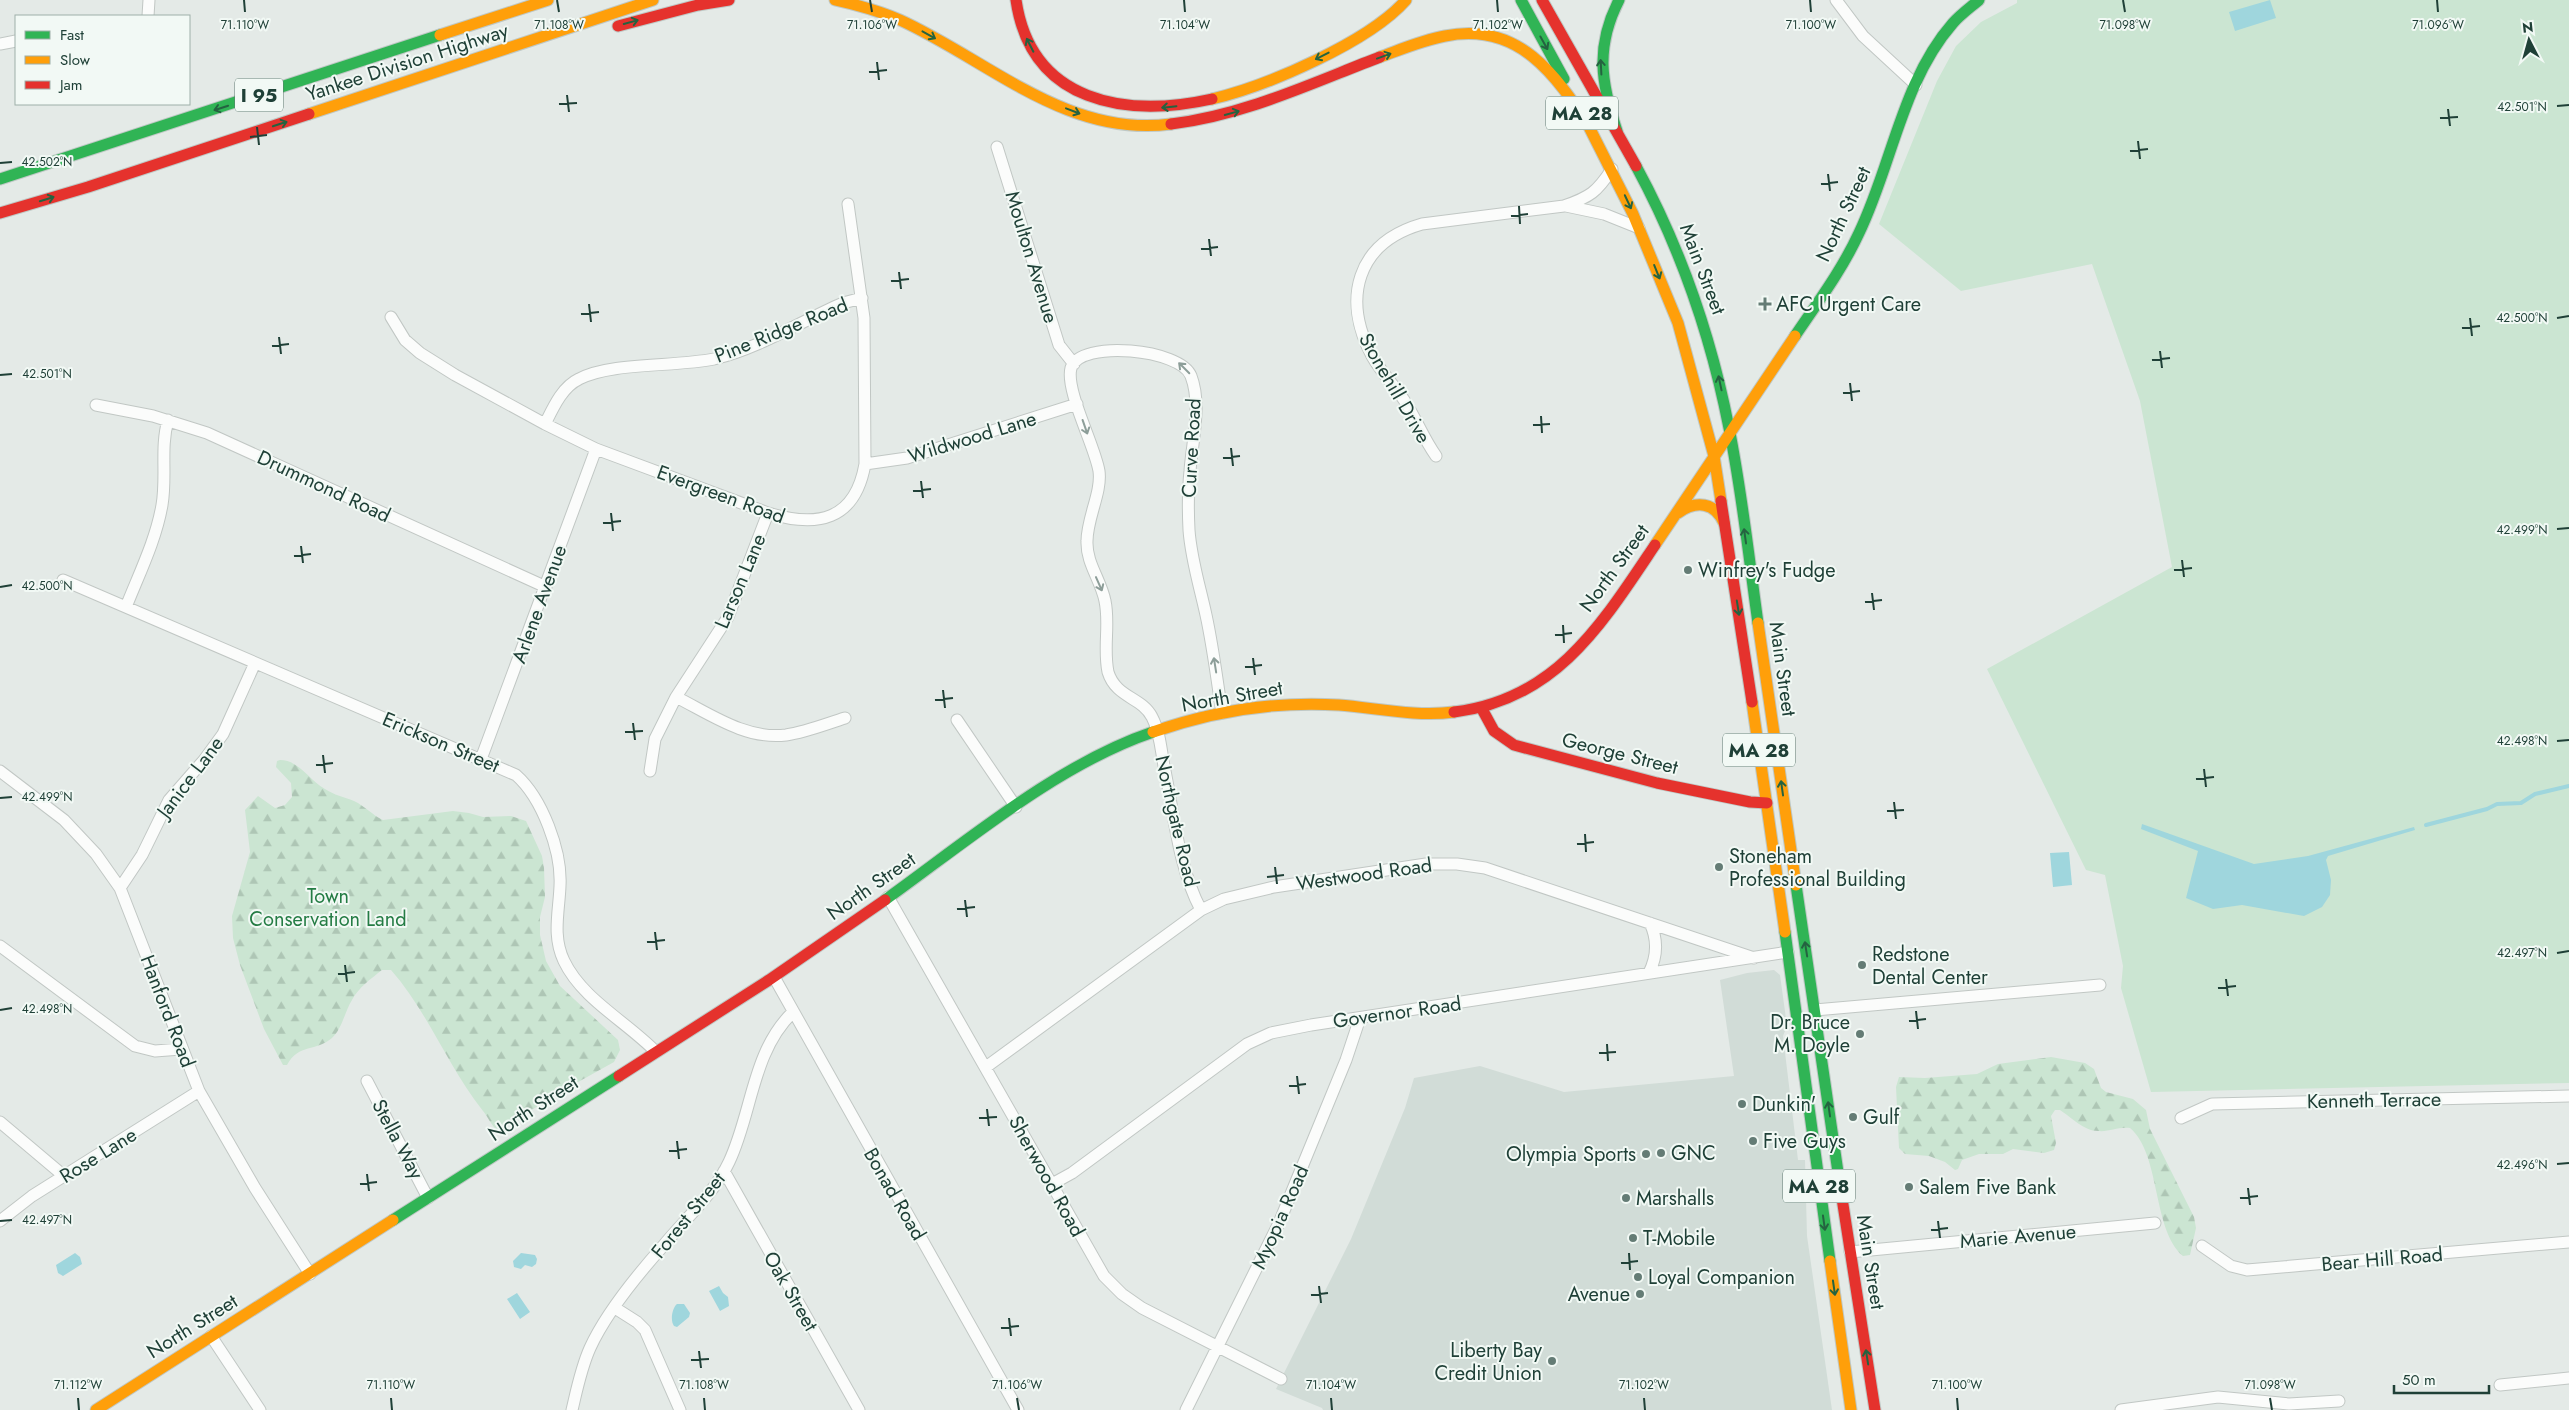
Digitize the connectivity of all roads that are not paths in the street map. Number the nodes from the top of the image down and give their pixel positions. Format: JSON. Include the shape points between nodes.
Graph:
{"nodes":[{"id":1,"x":149,"y":0,"type":"edge"},
{"id":2,"x":542,"y":0,"type":"edge"},
{"id":3,"x":548,"y":0,"type":"edge"},
{"id":4,"x":653,"y":0,"type":"edge"},
{"id":5,"x":729,"y":0,"type":"edge"},
{"id":6,"x":835,"y":0,"type":"edge"},
{"id":7,"x":1016,"y":0,"type":"edge"},
{"id":8,"x":1406,"y":0,"type":"edge"},
{"id":9,"x":1521,"y":0,"type":"edge"},
{"id":10,"x":1542,"y":0,"type":"edge"},
{"id":11,"x":1619,"y":0,"type":"edge"},
{"id":12,"x":1836,"y":0,"type":"edge"},
{"id":13,"x":1979,"y":0,"type":"edge"},
{"id":14,"x":517,"y":10,"type":"junction"},
{"id":15,"x":148,"y":15,"type":"edge"},
{"id":16,"x":15,"y":41,"type":"edge"},
{"id":17,"x":0,"y":44,"type":"edge"},
{"id":18,"x":415,"y":80,"type":"junction"},
{"id":19,"x":1916,"y":85,"type":"junction"},
{"id":20,"x":1591,"y":129,"type":"junction"},
{"id":21,"x":1617,"y":131,"type":"junction"},
{"id":22,"x":997,"y":146,"type":"dead end"},
{"id":23,"x":183,"y":155,"type":"junction"},
{"id":24,"x":1612,"y":169,"type":"junction"},
{"id":25,"x":0,"y":178,"type":"edge"},
{"id":26,"x":100,"y":195,"type":"dead end"},
{"id":27,"x":848,"y":204,"type":"dead end"},
{"id":28,"x":1564,"y":206,"type":"junction"},
{"id":29,"x":0,"y":213,"type":"edge"},
{"id":30,"x":1639,"y":228,"type":"junction"},
{"id":31,"x":862,"y":298,"type":"junction"},
{"id":32,"x":391,"y":317,"type":"dead end"},
{"id":33,"x":1074,"y":364,"type":"junction"},
{"id":34,"x":1077,"y":404,"type":"junction"},
{"id":35,"x":96,"y":405,"type":"dead end"},
{"id":36,"x":168,"y":420,"type":"junction"},
{"id":37,"x":545,"y":424,"type":"junction"},
{"id":38,"x":1730,"y":431,"type":"junction"},
{"id":39,"x":596,"y":449,"type":"junction"},
{"id":40,"x":1436,"y":456,"type":"dead end"},
{"id":41,"x":1714,"y":456,"type":"junction"},
{"id":42,"x":865,"y":464,"type":"junction"},
{"id":43,"x":768,"y":513,"type":"junction"},
{"id":44,"x":1677,"y":514,"type":"junction"},
{"id":45,"x":1726,"y":530,"type":"junction"},
{"id":46,"x":63,"y":580,"type":"dead end"},
{"id":47,"x":546,"y":587,"type":"junction"},
{"id":48,"x":126,"y":607,"type":"junction"},
{"id":49,"x":255,"y":663,"type":"junction"},
{"id":50,"x":676,"y":697,"type":"junction"},
{"id":51,"x":1482,"y":709,"type":"junction"},
{"id":52,"x":1222,"y":713,"type":"junction"},
{"id":53,"x":845,"y":718,"type":"dead end"},
{"id":54,"x":957,"y":720,"type":"dead end"},
{"id":55,"x":1157,"y":730,"type":"junction"},
{"id":56,"x":481,"y":759,"type":"junction"},
{"id":57,"x":0,"y":771,"type":"edge"},
{"id":58,"x":650,"y":771,"type":"dead end"},
{"id":59,"x":1767,"y":803,"type":"junction"},
{"id":60,"x":1016,"y":806,"type":"junction"},
{"id":61,"x":120,"y":888,"type":"junction"},
{"id":62,"x":888,"y":897,"type":"junction"},
{"id":63,"x":1201,"y":910,"type":"junction"},
{"id":64,"x":1650,"y":923,"type":"junction"},
{"id":65,"x":0,"y":946,"type":"edge"},
{"id":66,"x":1788,"y":952,"type":"junction"},
{"id":67,"x":1754,"y":958,"type":"junction"},
{"id":68,"x":1649,"y":973,"type":"junction"},
{"id":69,"x":774,"y":977,"type":"junction"},
{"id":70,"x":2100,"y":985,"type":"dead end"},
{"id":71,"x":1815,"y":1010,"type":"junction"},
{"id":72,"x":792,"y":1013,"type":"junction"},
{"id":73,"x":1360,"y":1018,"type":"junction"},
{"id":74,"x":181,"y":1048,"type":"junction"},
{"id":75,"x":656,"y":1052,"type":"junction"},
{"id":76,"x":986,"y":1067,"type":"junction"},
{"id":77,"x":367,"y":1081,"type":"dead end"},
{"id":78,"x":199,"y":1091,"type":"junction"},
{"id":79,"x":2569,"y":1096,"type":"edge"},
{"id":80,"x":2181,"y":1118,"type":"dead end"},
{"id":81,"x":0,"y":1122,"type":"edge"},
{"id":82,"x":724,"y":1171,"type":"junction"},
{"id":83,"x":64,"y":1176,"type":"junction"},
{"id":84,"x":1052,"y":1184,"type":"junction"},
{"id":85,"x":428,"y":1198,"type":"junction"},
{"id":86,"x":0,"y":1222,"type":"edge"},
{"id":87,"x":2155,"y":1224,"type":"dead end"},
{"id":88,"x":2569,"y":1242,"type":"edge"},
{"id":89,"x":2202,"y":1246,"type":"dead end"},
{"id":90,"x":1850,"y":1252,"type":"junction"},
{"id":91,"x":310,"y":1274,"type":"junction"},
{"id":92,"x":615,"y":1308,"type":"junction"},
{"id":93,"x":211,"y":1336,"type":"junction"},
{"id":94,"x":1217,"y":1347,"type":"junction"},
{"id":95,"x":2569,"y":1378,"type":"edge"},
{"id":96,"x":1281,"y":1379,"type":"dead end"},
{"id":97,"x":2500,"y":1384,"type":"dead end"},
{"id":98,"x":2338,"y":1401,"type":"dead end"},
{"id":99,"x":96,"y":1410,"type":"edge"},
{"id":100,"x":260,"y":1410,"type":"edge"},
{"id":101,"x":572,"y":1410,"type":"edge"},
{"id":102,"x":680,"y":1410,"type":"edge"},
{"id":103,"x":859,"y":1410,"type":"edge"},
{"id":104,"x":1018,"y":1410,"type":"edge"},
{"id":105,"x":1186,"y":1410,"type":"edge"},
{"id":106,"x":1851,"y":1410,"type":"edge"},
{"id":107,"x":1875,"y":1410,"type":"edge"},
{"id":108,"x":2121,"y":1410,"type":"edge"}],
"edges":[{"from":1,"to":15,"type":"street"},
{"from":2,"to":14,"type":"main road"},
{"from":3,"to":14,"type":"main road","name":"Yankee Division Highway","number":"I 95"},
{"from":4,"to":18,"type":"main road","name":"Yankee Division Highway","number":"I 95"},
{"from":18,"to":5,"type":"main road","one_way":true,"via":[[683,8]]},
{"from":6,"to":20,"type":"main road","one_way":true,"via":[[893,16],[1003,80],[1050,103],[1090,116],[1136,125],[1166,125],[1213,117],[1266,102],[1437,38],[1462,34],[1490,36],[1523,49],[1545,66],[1558,79]]},
{"from":8,"to":7,"type":"main road","one_way":true,"via":[[1386,20],[1366,33],[1292,72],[1230,95],[1195,104],[1164,107],[1106,102],[1084,96],[1066,86],[1034,52],[1020,22]]},
{"from":9,"to":20,"type":"main road","name":"Main Street","number":"MA 28","one_way":true},
{"from":10,"to":21,"type":"main road","name":"Main Street","number":"MA 28"},
{"from":21,"to":11,"type":"main road","one_way":true,"via":[[1603,87],[1601,56],[1606,26]]},
{"from":12,"to":19,"type":"street","via":[[1863,36]]},
{"from":13,"to":19,"type":"main road","name":"North Street","via":[[1944,32]]},
{"from":14,"to":25,"type":"main road","name":"Yankee Division Highway","number":"I 95","one_way":true},
{"from":16,"to":17,"type":"street"},
{"from":23,"to":18,"type":"main road","name":"Yankee Division Highway","number":"I 95","one_way":true},
{"from":19,"to":38,"type":"main road","name":"North Street","via":[[1849,254]]},
{"from":20,"to":24,"type":"main road","name":"Main Street","number":"MA 28"},
{"from":38,"to":21,"type":"main road","name":"Main Street","number":"MA 28","one_way":true,"via":[[1715,360],[1699,307],[1669,233]]},
{"from":22,"to":33,"type":"street","name":"Moulton Avenue","via":[[1059,345]]},
{"from":23,"to":26,"type":"main road"},
{"from":29,"to":23,"type":"main road","name":"Yankee Division Highway","number":"I 95","one_way":true},
{"from":24,"to":28,"type":"street","name":"Stonehill Drive","via":[[1591,195]]},
{"from":24,"to":30,"type":"main road","name":"Main Street","number":"MA 28","one_way":true},
{"from":27,"to":31,"type":"street","name":"Evergreen Road"},
{"from":28,"to":30,"type":"street","name":"Stonehill Drive","via":[[1604,214]]},
{"from":28,"to":40,"type":"street","name":"Stonehill Drive","via":[[1416,225],[1388,239],[1366,265],[1356,299],[1363,335],[1378,367],[1403,399]]},
{"from":30,"to":41,"type":"main road","name":"Main Street","number":"MA 28","one_way":true,"via":[[1678,323]]},
{"from":31,"to":37,"type":"street","name":"Pine Ridge Road","via":[[843,303],[726,356],[587,375],[568,387]]},
{"from":31,"to":42,"type":"street","name":"Evergreen Road"},
{"from":32,"to":37,"type":"street","name":"Evergreen Road","via":[[405,340],[420,353]]},
{"from":33,"to":34,"type":"street","via":[[1071,373]]},
{"from":52,"to":33,"type":"street","name":"Curve Road","one_way":true,"via":[[1189,532],[1188,498],[1195,403],[1192,377],[1177,361],[1144,353],[1101,352],[1082,357]]},
{"from":34,"to":42,"type":"street","name":"Wildwood Lane","via":[[908,458]]},
{"from":34,"to":55,"type":"street","one_way":true,"via":[[1099,474],[1088,522],[1087,546],[1089,560],[1105,599],[1108,672],[1124,695],[1146,709]]},
{"from":35,"to":36,"type":"street","name":"Drummond Road"},
{"from":36,"to":47,"type":"street","name":"Drummond Road","via":[[226,441]]},
{"from":36,"to":48,"type":"street","via":[[160,514]]},
{"from":37,"to":39,"type":"street","name":"Evergreen Road"},
{"from":38,"to":41,"type":"main road","name":"North Street"},
{"from":71,"to":38,"type":"main road","name":"Main Street","number":"MA 28","one_way":true},
{"from":39,"to":43,"type":"street","name":"Evergreen Road"},
{"from":39,"to":47,"type":"street","name":"Arlene Avenue"},
{"from":41,"to":44,"type":"main road","name":"North Street"},
{"from":41,"to":45,"type":"main road","name":"Main Street","number":"MA 28"},
{"from":42,"to":43,"type":"street","name":"Evergreen Road","via":[[853,495],[828,517],[798,520]]},
{"from":43,"to":50,"type":"street","name":"Larson Lane","via":[[728,617]]},
{"from":44,"to":45,"type":"main road","via":[[1683,508],[1709,505],[1719,512]]},
{"from":44,"to":51,"type":"main road","name":"North Street","via":[[1614,604],[1560,664],[1528,689]]},
{"from":45,"to":59,"type":"main road","name":"Main Street","number":"MA 28","one_way":true},
{"from":46,"to":48,"type":"street","name":"Erickson Street"},
{"from":47,"to":56,"type":"street","name":"Arlene Avenue"},
{"from":48,"to":49,"type":"street","name":"Erickson Street"},
{"from":49,"to":56,"type":"street","name":"Erickson Street"},
{"from":49,"to":61,"type":"street","name":"Janice Lane","via":[[223,734],[169,800],[142,855]]},
{"from":50,"to":53,"type":"street","via":[[744,730],[762,735],[788,735]]},
{"from":50,"to":58,"type":"street","name":"Larson Lane","via":[[655,739]]},
{"from":51,"to":52,"type":"main road","name":"North Street","via":[[1438,714],[1306,704]]},
{"from":51,"to":59,"type":"main road","name":"George Street","via":[[1496,734],[1514,745],[1657,783]]},
{"from":52,"to":55,"type":"main road","name":"North Street"},
{"from":54,"to":60,"type":"street"},
{"from":55,"to":60,"type":"main road","name":"North Street","via":[[1094,758]]},
{"from":55,"to":63,"type":"street","name":"Northgate Road","via":[[1182,856],[1192,893]]},
{"from":56,"to":75,"type":"street","name":"Erickson Street","via":[[521,780],[531,792],[545,821],[559,861],[557,937],[568,969],[584,988]]},
{"from":57,"to":61,"type":"street","name":"Hanford Road","via":[[69,825],[96,854]]},
{"from":59,"to":66,"type":"main road","name":"Main Street","number":"MA 28"},
{"from":60,"to":62,"type":"main road","name":"North Street"},
{"from":61,"to":74,"type":"street","name":"Hanford Road"},
{"from":62,"to":69,"type":"main road","name":"North Street"},
{"from":62,"to":76,"type":"street","name":"Sherwood Road"},
{"from":63,"to":64,"type":"street","name":"Westwood Road","via":[[1252,890],[1442,863],[1485,868]]},
{"from":63,"to":76,"type":"street","name":"Westwood Road"},
{"from":64,"to":67,"type":"street","name":"Westwood Road"},
{"from":64,"to":68,"type":"street","via":[[1656,954]]},
{"from":65,"to":74,"type":"street","via":[[135,1046],[155,1051]]},
{"from":66,"to":67,"type":"street","name":"Governor Road"},
{"from":66,"to":106,"type":"main road","name":"Main Street","number":"MA 28","one_way":true},
{"from":67,"to":68,"type":"street","name":"Governor Road"},
{"from":68,"to":73,"type":"street","name":"Governor Road"},
{"from":69,"to":72,"type":"street","name":"Bonad Road"},
{"from":69,"to":75,"type":"main road","name":"North Street"},
{"from":70,"to":71,"type":"street"},
{"from":90,"to":71,"type":"main road","name":"Main Street","number":"MA 28","one_way":true},
{"from":72,"to":82,"type":"street","name":"Forest Street","via":[[772,1040]]},
{"from":72,"to":104,"type":"street","name":"Bonad Road"},
{"from":73,"to":84,"type":"street","name":"Governor Road","via":[[1288,1028],[1255,1040],[1072,1173]]},
{"from":73,"to":94,"type":"street","name":"Myopia Road","via":[[1296,1186]]},
{"from":74,"to":78,"type":"street","name":"Hanford Road"},
{"from":75,"to":85,"type":"main road","name":"North Street"},
{"from":76,"to":84,"type":"street","name":"Sherwood Road"},
{"from":77,"to":85,"type":"street","name":"Stella Way"},
{"from":78,"to":83,"type":"street","name":"Rose Lane"},
{"from":78,"to":91,"type":"street","name":"Hanford Road"},
{"from":79,"to":80,"type":"street","name":"Kenneth Terrace","via":[[2212,1104]]},
{"from":81,"to":83,"type":"street"},
{"from":82,"to":92,"type":"street","name":"Forest Street"},
{"from":82,"to":103,"type":"street","name":"Oak Street"},
{"from":83,"to":86,"type":"street","name":"Rose Lane"},
{"from":84,"to":94,"type":"street","name":"Sherwood Road","via":[[1096,1266],[1117,1290],[1142,1308]]},
{"from":85,"to":91,"type":"main road","name":"North Street"},
{"from":87,"to":90,"type":"street","name":"Marie Avenue"},
{"from":88,"to":89,"type":"street","name":"Bear Hill Road","via":[[2247,1270],[2231,1266]]},
{"from":107,"to":90,"type":"main road","name":"Main Street","number":"MA 28","one_way":true},
{"from":91,"to":93,"type":"main road","name":"North Street"},
{"from":92,"to":101,"type":"street","name":"Forest Street","via":[[590,1349]]},
{"from":92,"to":102,"type":"street","via":[[645,1330]]},
{"from":93,"to":99,"type":"main road","name":"North Street"},
{"from":93,"to":100,"type":"street"},
{"from":94,"to":96,"type":"street","name":"Sherwood Road"},
{"from":94,"to":105,"type":"street","name":"Myopia Road"},
{"from":95,"to":97,"type":"street"},
{"from":98,"to":108,"type":"street","via":[[2289,1404],[2218,1397]]}]}
